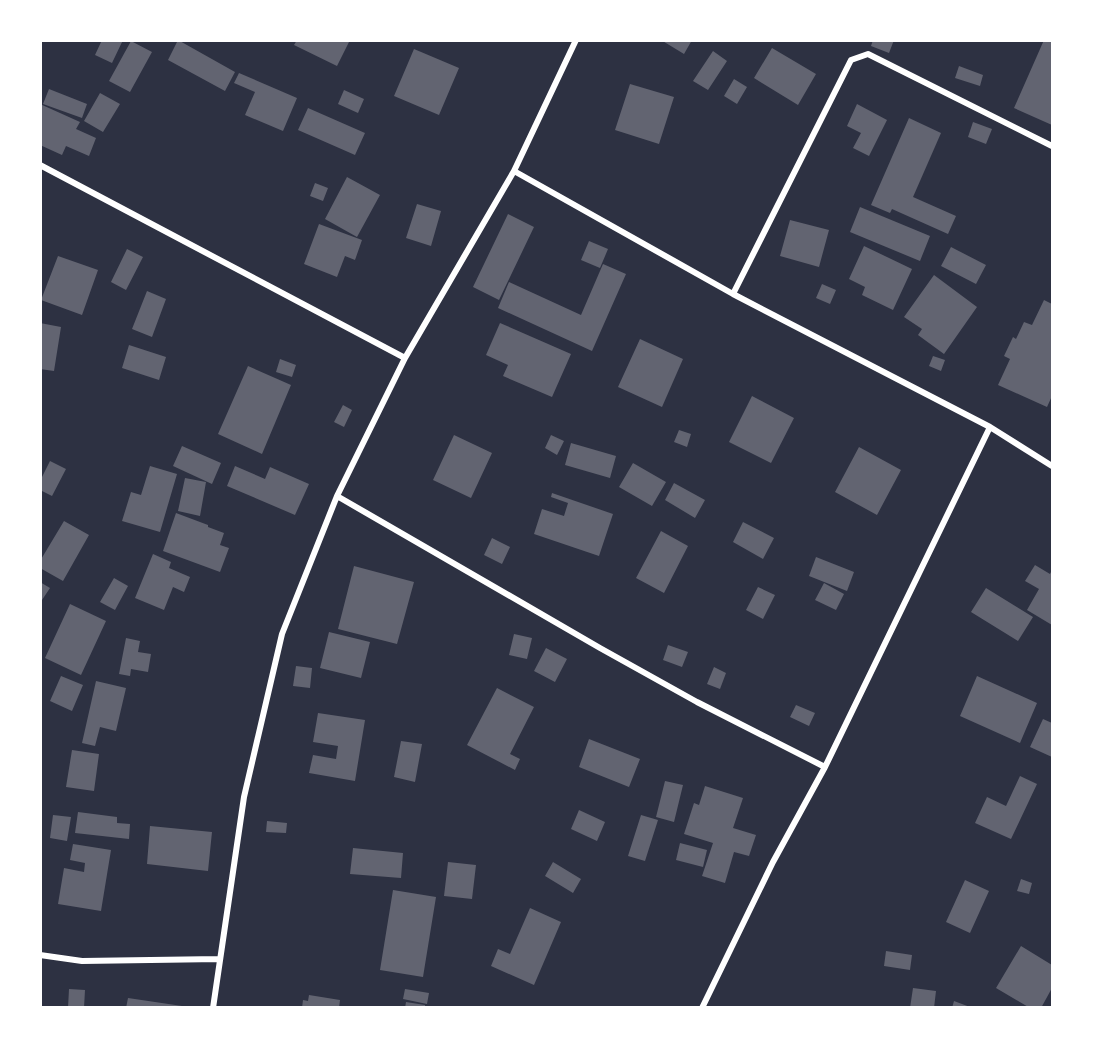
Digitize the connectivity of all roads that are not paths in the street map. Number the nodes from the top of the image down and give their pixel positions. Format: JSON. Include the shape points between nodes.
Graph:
{"nodes":[{"id":1,"x":576,"y":40,"type":"edge"},
{"id":2,"x":1053,"y":146,"type":"edge"},
{"id":3,"x":40,"y":165,"type":"edge"},
{"id":4,"x":514,"y":171,"type":"junction"},
{"id":5,"x":733,"y":294,"type":"junction"},
{"id":6,"x":405,"y":358,"type":"junction"},
{"id":7,"x":990,"y":427,"type":"junction"},
{"id":8,"x":1053,"y":466,"type":"edge"},
{"id":9,"x":337,"y":496,"type":"junction"},
{"id":10,"x":825,"y":767,"type":"junction"},
{"id":11,"x":40,"y":955,"type":"edge"},
{"id":12,"x":219,"y":959,"type":"junction"},
{"id":13,"x":213,"y":1008,"type":"edge"},
{"id":14,"x":702,"y":1008,"type":"edge"}],
"edges":[{"from":1,"to":4,"type":"street"},
{"from":2,"to":5,"type":"street","via":[[868,54],[851,60]]},
{"from":3,"to":6,"type":"street"},
{"from":4,"to":5,"type":"street"},
{"from":4,"to":6,"type":"street"},
{"from":5,"to":7,"type":"street"},
{"from":6,"to":9,"type":"street"},
{"from":7,"to":8,"type":"street"},
{"from":7,"to":10,"type":"street"},
{"from":9,"to":10,"type":"street","via":[[697,702]]},
{"from":9,"to":12,"type":"street","via":[[282,634],[244,797]]},
{"from":10,"to":14,"type":"street","via":[[773,862]]},
{"from":11,"to":12,"type":"street","via":[[82,961]]},
{"from":12,"to":13,"type":"street"}]}
